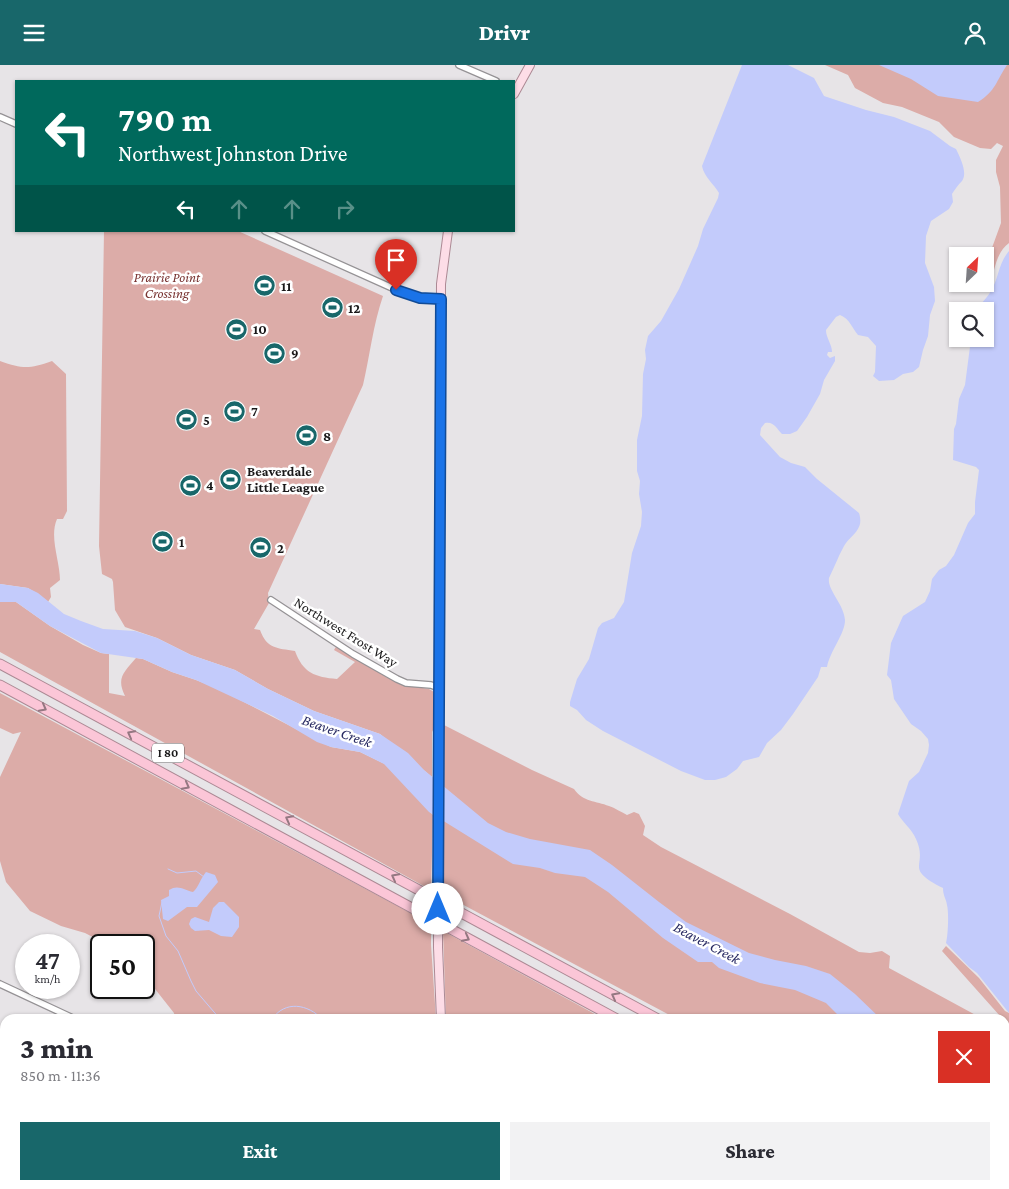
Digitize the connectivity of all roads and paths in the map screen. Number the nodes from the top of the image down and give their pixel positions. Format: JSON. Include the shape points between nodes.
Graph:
{"nodes":[{"id":1,"x":459,"y":65,"type":"edge"},
{"id":2,"x":530,"y":65,"type":"edge"},
{"id":3,"x":494,"y":80,"type":"edge"},
{"id":4,"x":515,"y":89,"type":"edge"},
{"id":5,"x":0,"y":117,"type":"edge"},
{"id":6,"x":15,"y":124,"type":"edge"},
{"id":7,"x":267,"y":232,"type":"edge"},
{"id":8,"x":448,"y":232,"type":"edge"},
{"id":9,"x":441,"y":299,"type":"junction"},
{"id":10,"x":271,"y":599,"type":"dead end"},
{"id":11,"x":0,"y":664,"type":"edge"},
{"id":12,"x":0,"y":685,"type":"edge"},
{"id":13,"x":439,"y":688,"type":"junction"},
{"id":14,"x":0,"y":984,"type":"edge"},
{"id":15,"x":64,"y":1014,"type":"edge"},
{"id":16,"x":441,"y":1014,"type":"edge"},
{"id":17,"x":608,"y":1014,"type":"edge"},
{"id":18,"x":649,"y":1014,"type":"edge"}],
"edges":[{"from":1,"to":3,"type":"street"},
{"from":2,"to":4,"type":"main road"},
{"from":5,"to":6,"type":"street"},
{"from":7,"to":9,"type":"street","via":[[399,291],[420,298]]},
{"from":8,"to":9,"type":"main road"},
{"from":9,"to":13,"type":"main road"},
{"from":10,"to":13,"type":"street","name":"Northwest Frost Way","via":[[397,679]]},
{"from":18,"to":11,"type":"highway","number":"I 80","one_way":true},
{"from":12,"to":17,"type":"highway","number":"I 80","one_way":true},
{"from":13,"to":16,"type":"main road","bridge":true},
{"from":14,"to":15,"type":"street"}]}
